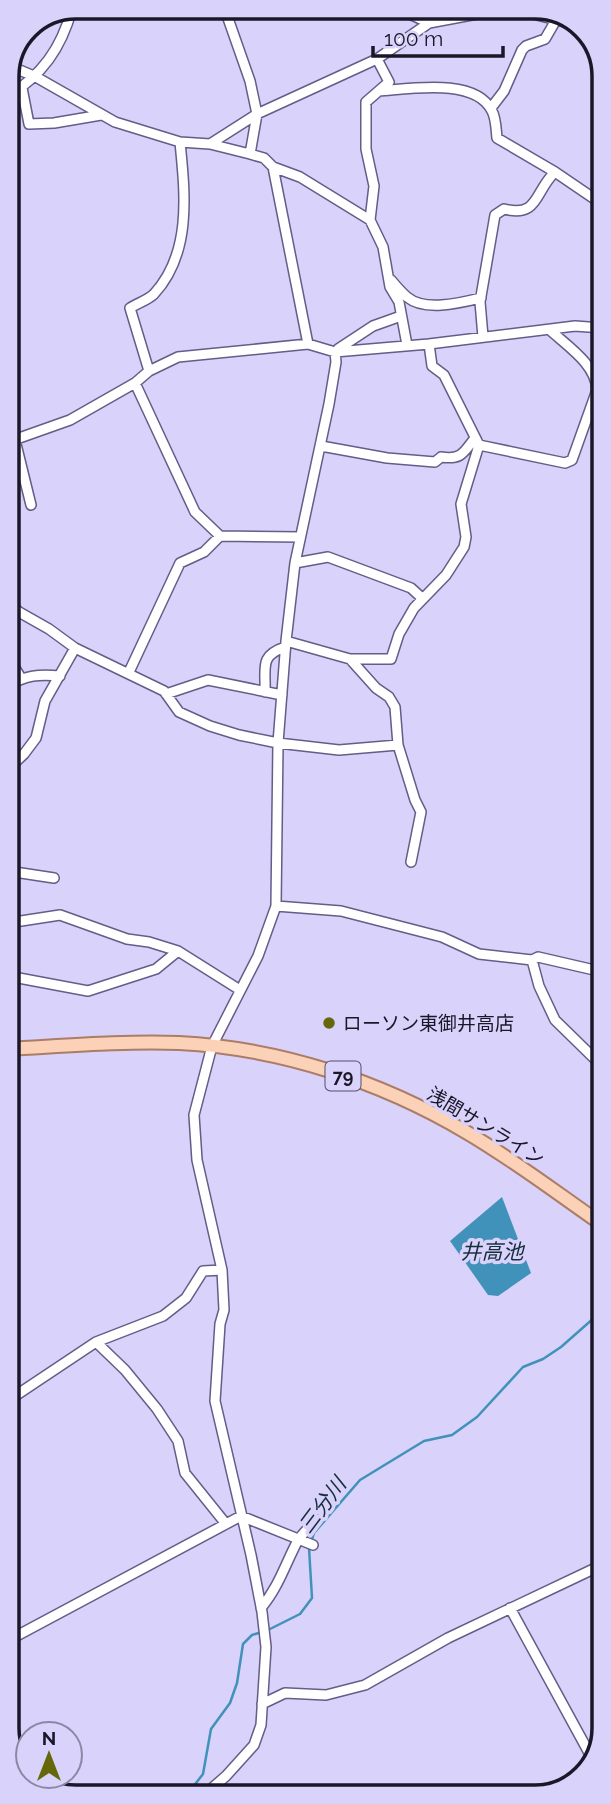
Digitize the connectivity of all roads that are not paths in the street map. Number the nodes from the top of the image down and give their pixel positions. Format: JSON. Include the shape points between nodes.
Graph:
{"nodes":[{"id":1,"x":228,"y":19,"type":"edge"},
{"id":2,"x":420,"y":19,"type":"edge"},
{"id":3,"x":450,"y":19,"type":"edge"},
{"id":4,"x":67,"y":20,"type":"edge"},
{"id":5,"x":429,"y":23,"type":"junction"},
{"id":6,"x":553,"y":23,"type":"edge"},
{"id":7,"x":377,"y":59,"type":"junction"},
{"id":8,"x":20,"y":70,"type":"edge"},
{"id":9,"x":36,"y":77,"type":"junction"},
{"id":10,"x":22,"y":88,"type":"junction"},
{"id":11,"x":19,"y":90,"type":"edge"},
{"id":12,"x":377,"y":91,"type":"junction"},
{"id":13,"x":491,"y":108,"type":"junction"},
{"id":14,"x":257,"y":114,"type":"junction"},
{"id":15,"x":101,"y":115,"type":"junction"},
{"id":16,"x":180,"y":142,"type":"junction"},
{"id":17,"x":210,"y":144,"type":"junction"},
{"id":18,"x":250,"y":154,"type":"junction"},
{"id":19,"x":273,"y":167,"type":"junction"},
{"id":20,"x":555,"y":172,"type":"junction"},
{"id":21,"x":592,"y":197,"type":"edge"},
{"id":22,"x":370,"y":220,"type":"junction"},
{"id":23,"x":389,"y":279,"type":"junction"},
{"id":24,"x":481,"y":298,"type":"junction"},
{"id":25,"x":401,"y":316,"type":"junction"},
{"id":26,"x":592,"y":327,"type":"edge"},
{"id":27,"x":550,"y":330,"type":"junction"},
{"id":28,"x":483,"y":337,"type":"junction"},
{"id":29,"x":308,"y":344,"type":"junction"},
{"id":30,"x":429,"y":344,"type":"junction"},
{"id":31,"x":407,"y":345,"type":"junction"},
{"id":32,"x":335,"y":352,"type":"junction"},
{"id":33,"x":149,"y":371,"type":"junction"},
{"id":34,"x":592,"y":372,"type":"edge"},
{"id":35,"x":135,"y":383,"type":"junction"},
{"id":36,"x":592,"y":404,"type":"edge"},
{"id":37,"x":19,"y":438,"type":"edge"},
{"id":38,"x":477,"y":441,"type":"junction"},
{"id":39,"x":321,"y":446,"type":"junction"},
{"id":40,"x":19,"y":467,"type":"edge"},
{"id":41,"x":31,"y":505,"type":"dead end"},
{"id":42,"x":220,"y":536,"type":"junction"},
{"id":43,"x":300,"y":537,"type":"junction"},
{"id":44,"x":295,"y":563,"type":"junction"},
{"id":45,"x":423,"y":599,"type":"junction"},
{"id":46,"x":19,"y":612,"type":"edge"},
{"id":47,"x":285,"y":644,"type":"junction"},
{"id":48,"x":75,"y":648,"type":"junction"},
{"id":49,"x":350,"y":659,"type":"junction"},
{"id":50,"x":128,"y":672,"type":"junction"},
{"id":51,"x":19,"y":675,"type":"edge"},
{"id":52,"x":60,"y":676,"type":"junction"},
{"id":53,"x":21,"y":678,"type":"joint"},
{"id":54,"x":265,"y":692,"type":"junction"},
{"id":55,"x":166,"y":694,"type":"junction"},
{"id":56,"x":282,"y":695,"type":"junction"},
{"id":57,"x":278,"y":743,"type":"junction"},
{"id":58,"x":398,"y":745,"type":"junction"},
{"id":59,"x":19,"y":759,"type":"edge"},
{"id":60,"x":411,"y":862,"type":"dead end"},
{"id":61,"x":19,"y":873,"type":"edge"},
{"id":62,"x":54,"y":878,"type":"dead end"},
{"id":63,"x":276,"y":906,"type":"junction"},
{"id":64,"x":19,"y":921,"type":"edge"},
{"id":65,"x":178,"y":951,"type":"junction"},
{"id":66,"x":532,"y":960,"type":"junction"},
{"id":67,"x":592,"y":969,"type":"edge"},
{"id":68,"x":19,"y":978,"type":"edge"},
{"id":69,"x":240,"y":990,"type":"junction"},
{"id":70,"x":212,"y":1046,"type":"junction"},
{"id":71,"x":19,"y":1049,"type":"edge"},
{"id":72,"x":592,"y":1056,"type":"edge"},
{"id":73,"x":592,"y":1217,"type":"edge"},
{"id":74,"x":222,"y":1270,"type":"junction"},
{"id":75,"x":96,"y":1342,"type":"junction"},
{"id":76,"x":19,"y":1393,"type":"edge"},
{"id":77,"x":242,"y":1516,"type":"junction"},
{"id":78,"x":316,"y":1520,"type":"dead end"},
{"id":79,"x":226,"y":1524,"type":"junction"},
{"id":80,"x":299,"y":1539,"type":"junction"},
{"id":81,"x":313,"y":1545,"type":"dead end"},
{"id":82,"x":592,"y":1570,"type":"edge"},
{"id":83,"x":261,"y":1608,"type":"junction"},
{"id":84,"x":510,"y":1608,"type":"junction"},
{"id":85,"x":19,"y":1635,"type":"edge"},
{"id":86,"x":262,"y":1704,"type":"junction"},
{"id":87,"x":587,"y":1749,"type":"edge"},
{"id":88,"x":216,"y":1785,"type":"edge"}],
"edges":[{"from":1,"to":14,"type":"street"},
{"from":2,"to":5,"type":"street"},
{"from":3,"to":5,"type":"street"},
{"from":4,"to":9,"type":"street","via":[[50,60]]},
{"from":5,"to":7,"type":"street"},
{"from":6,"to":13,"type":"street","via":[[545,39],[522,50]]},
{"from":7,"to":12,"type":"street","via":[[389,82]]},
{"from":7,"to":14,"type":"street"},
{"from":8,"to":9,"type":"street"},
{"from":9,"to":10,"type":"street"},
{"from":9,"to":15,"type":"street"},
{"from":10,"to":11,"type":"street"},
{"from":10,"to":15,"type":"street","via":[[29,124]]},
{"from":12,"to":13,"type":"street","via":[[438,86],[475,95]]},
{"from":12,"to":22,"type":"street","via":[[366,102],[366,149],[374,186]]},
{"from":13,"to":20,"type":"street","via":[[497,138]]},
{"from":14,"to":17,"type":"street"},
{"from":14,"to":18,"type":"street"},
{"from":15,"to":16,"type":"street"},
{"from":16,"to":17,"type":"street"},
{"from":16,"to":33,"type":"street","via":[[185,197],[176,253],[152,296],[130,307]]},
{"from":17,"to":18,"type":"street"},
{"from":18,"to":19,"type":"street"},
{"from":19,"to":22,"type":"street","via":[[300,177]]},
{"from":19,"to":29,"type":"street"},
{"from":20,"to":21,"type":"street"},
{"from":20,"to":24,"type":"street","via":[[526,211],[504,209],[495,215]]},
{"from":22,"to":23,"type":"street","via":[[383,247]]},
{"from":23,"to":24,"type":"street","via":[[408,299],[424,305]]},
{"from":23,"to":25,"type":"street"},
{"from":24,"to":28,"type":"street"},
{"from":25,"to":31,"type":"street"},
{"from":25,"to":32,"type":"street","via":[[373,326]]},
{"from":26,"to":27,"type":"street"},
{"from":27,"to":28,"type":"street"},
{"from":27,"to":34,"type":"street"},
{"from":28,"to":30,"type":"street"},
{"from":29,"to":32,"type":"street"},
{"from":29,"to":33,"type":"street","via":[[178,357]]},
{"from":30,"to":31,"type":"street"},
{"from":30,"to":38,"type":"street","via":[[432,366],[444,375]]},
{"from":31,"to":32,"type":"street"},
{"from":32,"to":39,"type":"street"},
{"from":33,"to":35,"type":"street"},
{"from":35,"to":37,"type":"street","via":[[70,419]]},
{"from":35,"to":42,"type":"street","via":[[195,512]]},
{"from":36,"to":38,"type":"street","via":[[572,460],[565,463]]},
{"from":38,"to":39,"type":"street","via":[[461,456],[441,457],[435,462]]},
{"from":38,"to":45,"type":"street","via":[[461,504],[464,547]]},
{"from":39,"to":43,"type":"street"},
{"from":40,"to":41,"type":"street"},
{"from":42,"to":43,"type":"street"},
{"from":42,"to":50,"type":"street","via":[[204,552],[180,563]]},
{"from":43,"to":44,"type":"street"},
{"from":44,"to":45,"type":"street","via":[[328,557],[411,588]]},
{"from":44,"to":47,"type":"street"},
{"from":45,"to":49,"type":"street","via":[[400,634],[391,659]]},
{"from":46,"to":48,"type":"street"},
{"from":47,"to":49,"type":"street"},
{"from":47,"to":54,"type":"street","via":[[267,659]]},
{"from":47,"to":56,"type":"street"},
{"from":48,"to":50,"type":"street"},
{"from":48,"to":52,"type":"street"},
{"from":49,"to":58,"type":"street","via":[[395,707]]},
{"from":50,"to":55,"type":"street"},
{"from":51,"to":53,"type":"street"},
{"from":52,"to":53,"type":"street"},
{"from":52,"to":59,"type":"street","via":[[45,701],[36,738]]},
{"from":54,"to":55,"type":"street","via":[[208,680]]},
{"from":54,"to":56,"type":"street"},
{"from":55,"to":57,"type":"street","via":[[178,712],[239,735]]},
{"from":56,"to":57,"type":"street"},
{"from":57,"to":58,"type":"street","via":[[340,750]]},
{"from":57,"to":63,"type":"street"},
{"from":58,"to":60,"type":"street","via":[[421,812]]},
{"from":61,"to":62,"type":"street"},
{"from":63,"to":66,"type":"street","via":[[341,911],[442,936],[479,954]]},
{"from":63,"to":69,"type":"street"},
{"from":64,"to":65,"type":"street","via":[[60,915]]},
{"from":65,"to":68,"type":"street","via":[[156,969],[88,991]]},
{"from":65,"to":69,"type":"street"},
{"from":66,"to":67,"type":"street","via":[[538,957]]},
{"from":66,"to":72,"type":"street","via":[[555,1020]]},
{"from":69,"to":70,"type":"street"},
{"from":70,"to":71,"type":"main road","name":"浅間サンライン","number":"79","via":[[154,1043]]},
{"from":70,"to":73,"type":"main road","name":"浅間サンライン","number":"79","via":[[326,1070],[405,1100],[478,1139]]},
{"from":70,"to":74,"type":"street","via":[[195,1105],[193,1131]]},
{"from":74,"to":75,"type":"street","via":[[203,1271],[186,1298],[163,1316]]},
{"from":74,"to":77,"type":"street","via":[[224,1310],[215,1401]]},
{"from":75,"to":76,"type":"street"},
{"from":75,"to":79,"type":"street","via":[[157,1409],[178,1441],[185,1473]]},
{"from":77,"to":79,"type":"street"},
{"from":77,"to":80,"type":"street"},
{"from":77,"to":83,"type":"street"},
{"from":78,"to":80,"type":"street"},
{"from":79,"to":85,"type":"street"},
{"from":80,"to":81,"type":"street"},
{"from":80,"to":83,"type":"street","via":[[275,1591]]},
{"from":82,"to":84,"type":"street"},
{"from":83,"to":86,"type":"street","via":[[266,1647]]},
{"from":84,"to":86,"type":"street","via":[[365,1685],[326,1695],[285,1693]]},
{"from":84,"to":87,"type":"street"},
{"from":86,"to":88,"type":"street","via":[[254,1745]]}]}
